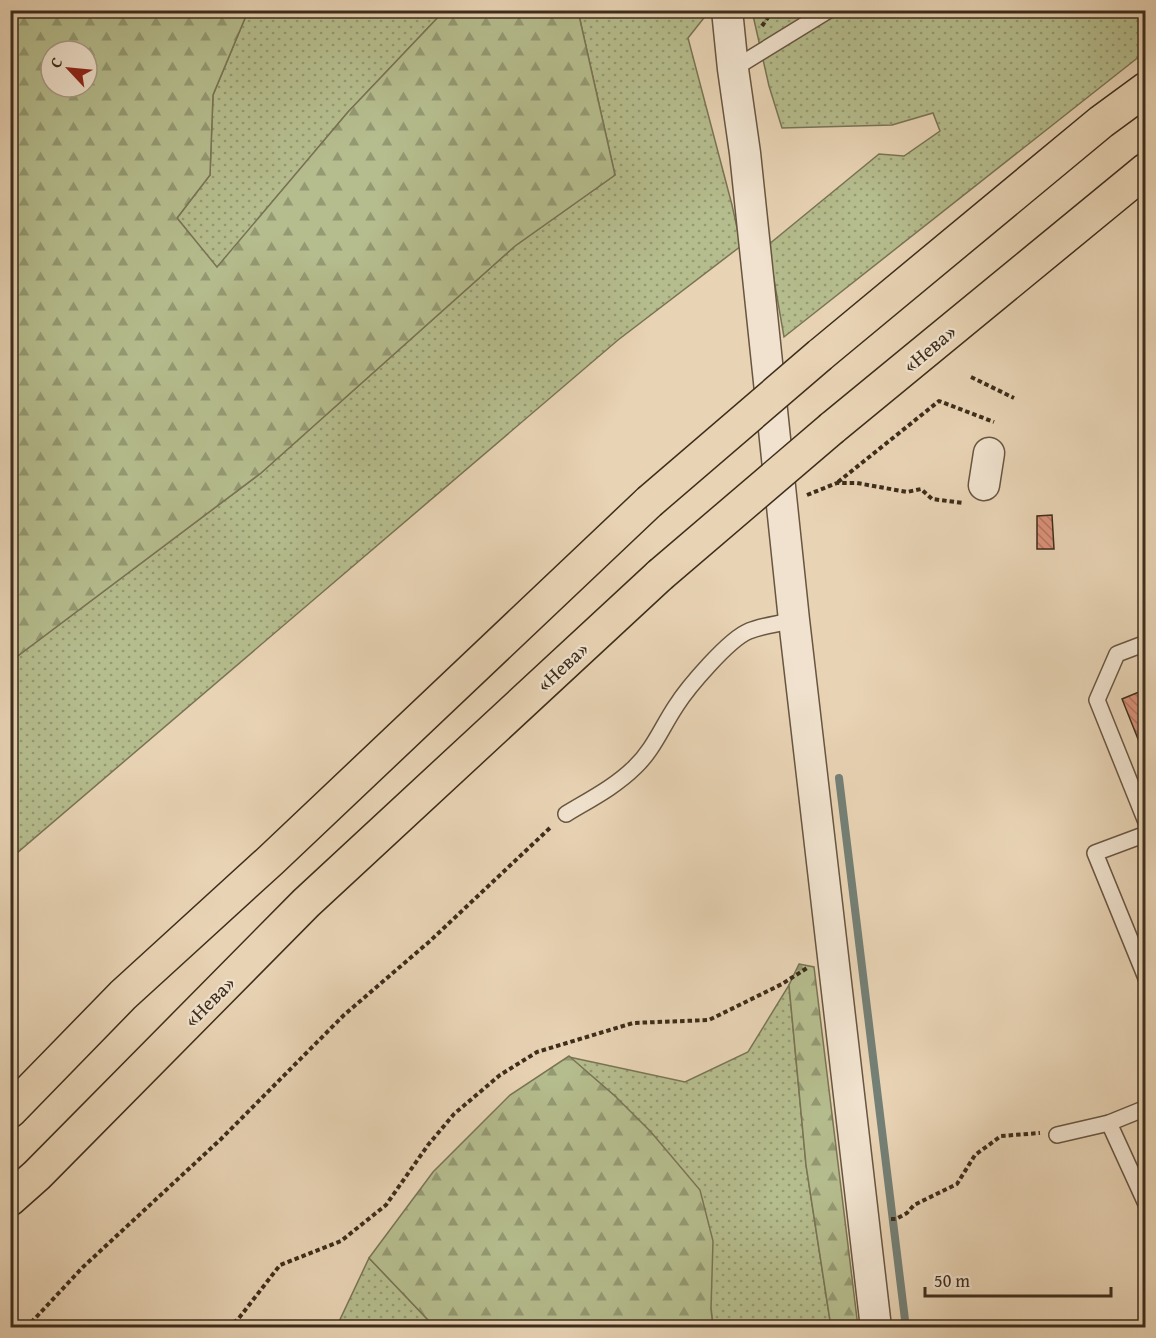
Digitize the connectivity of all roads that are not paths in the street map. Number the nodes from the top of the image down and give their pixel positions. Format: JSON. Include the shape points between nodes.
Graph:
{"nodes":[{"id":1,"x":727,"y":10,"type":"edge"},
{"id":2,"x":829,"y":10,"type":"edge"},
{"id":3,"x":733,"y":69,"type":"junction"},
{"id":4,"x":1146,"y":89,"type":"edge"},
{"id":5,"x":1146,"y":170,"type":"edge"},
{"id":6,"x":989,"y":453,"type":"dead end"},
{"id":7,"x":974,"y":494,"type":"road end"},
{"id":8,"x":794,"y":620,"type":"junction"},
{"id":9,"x":1146,"y":643,"type":"edge"},
{"id":10,"x":566,"y":814,"type":"road end"},
{"id":11,"x":1146,"y":822,"type":"edge"},
{"id":12,"x":1146,"y":834,"type":"edge"},
{"id":13,"x":1146,"y":978,"type":"edge"},
{"id":14,"x":1146,"y":1108,"type":"edge"},
{"id":15,"x":10,"y":1111,"type":"edge"},
{"id":16,"x":1109,"y":1123,"type":"junction"},
{"id":17,"x":1057,"y":1135,"type":"road end"},
{"id":18,"x":10,"y":1199,"type":"edge"},
{"id":19,"x":1146,"y":1204,"type":"edge"},
{"id":20,"x":876,"y":1328,"type":"edge"}],
"edges":[{"from":1,"to":3,"type":"street"},
{"from":2,"to":3,"type":"lane"},
{"from":3,"to":8,"type":"street"},
{"from":4,"to":15,"type":"highway","bridge":true,"via":[[820,355],[649,502],[123,995]]},
{"from":5,"to":18,"type":"highway","name":"«Нева»","bridge":true,"via":[[660,575],[306,903]]},
{"from":6,"to":7,"type":"street"},
{"from":8,"to":10,"type":"lane","via":[[748,631],[724,650],[676,705],[635,767]]},
{"from":8,"to":20,"type":"street"},
{"from":9,"to":11,"type":"lane","via":[[1117,654],[1097,700]]},
{"from":12,"to":13,"type":"lane","via":[[1095,853]]},
{"from":14,"to":16,"type":"lane"},
{"from":16,"to":17,"type":"lane"},
{"from":16,"to":19,"type":"lane"}]}
